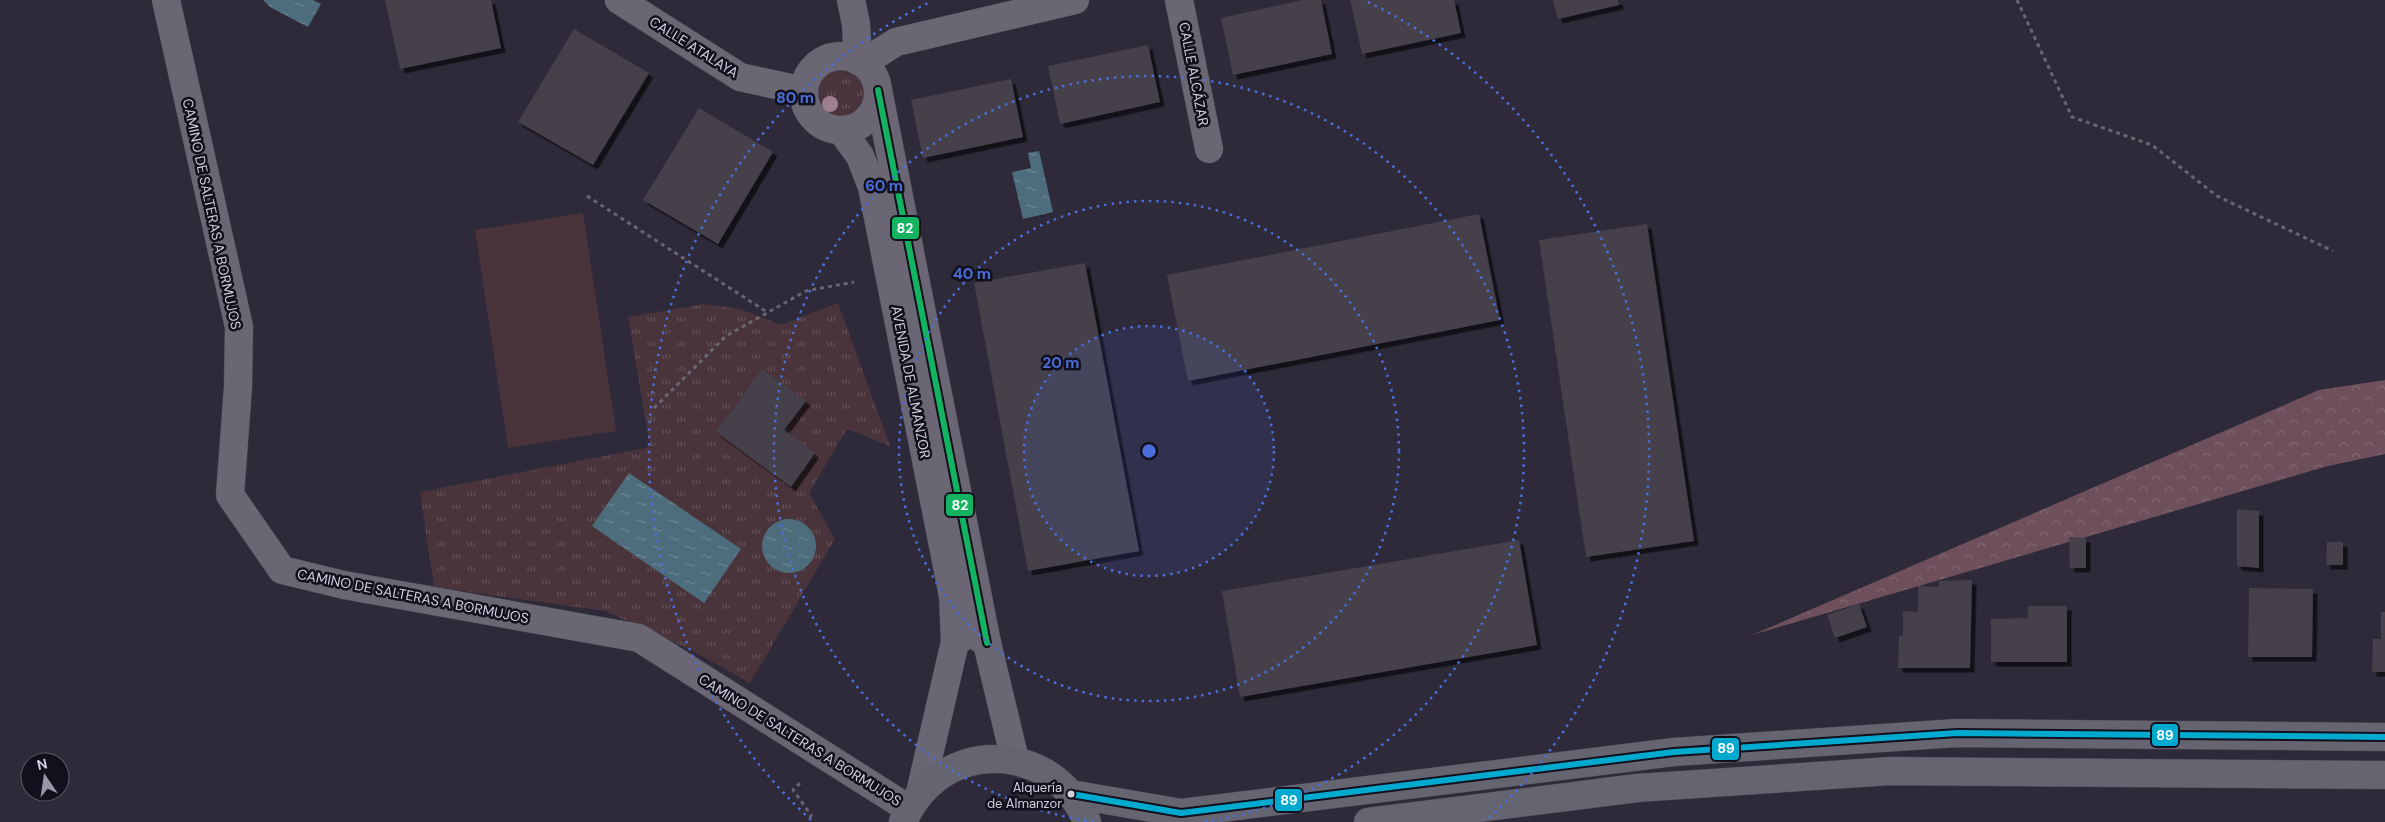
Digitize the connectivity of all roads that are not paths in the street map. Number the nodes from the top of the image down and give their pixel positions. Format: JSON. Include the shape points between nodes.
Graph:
{"nodes":[{"id":1,"x":166,"y":0,"type":"edge"},
{"id":2,"x":618,"y":0,"type":"edge"},
{"id":3,"x":851,"y":0,"type":"edge"},
{"id":4,"x":1075,"y":0,"type":"edge"},
{"id":5,"x":1179,"y":0,"type":"edge"},
{"id":6,"x":861,"y":62,"type":"junction"},
{"id":7,"x":804,"y":90,"type":"junction"},
{"id":8,"x":878,"y":90,"type":"junction"},
{"id":9,"x":841,"y":130,"type":"junction"},
{"id":10,"x":1208,"y":149,"type":"dead end"},
{"id":11,"x":955,"y":642,"type":"junction"},
{"id":12,"x":987,"y":643,"type":"junction"},
{"id":13,"x":2385,"y":737,"type":"edge"},
{"id":14,"x":1015,"y":760,"type":"junction"},
{"id":15,"x":2385,"y":775,"type":"edge"},
{"id":16,"x":1071,"y":794,"type":"junction"},
{"id":17,"x":911,"y":808,"type":"edge"},
{"id":18,"x":1087,"y":822,"type":"edge"},
{"id":19,"x":1368,"y":822,"type":"edge"}],
"edges":[{"from":1,"to":17,"type":"street","name":"CAMINO DE SALTERAS A BORMUJOS","via":[[239,327],[230,495],[282,570],[344,585],[639,638]]},
{"from":2,"to":7,"type":"street","name":"CALLE ATALAYA","via":[[740,77]]},
{"from":3,"to":6,"type":"street"},
{"from":4,"to":6,"type":"street","via":[[896,42]]},
{"from":5,"to":10,"type":"street","name":"CALLE ALCÁZAR"},
{"from":6,"to":7,"type":"street","via":[[846,56],[823,61],[810,73]]},
{"from":6,"to":8,"type":"street","via":[[876,80]]},
{"from":7,"to":9,"type":"street","via":[[805,103],[818,123]]},
{"from":8,"to":9,"type":"street","via":[[877,102],[868,118],[854,128]]},
{"from":8,"to":12,"type":"street","name":"AVENIDA DE ALMANZOR"},
{"from":9,"to":11,"type":"street","name":"AVENIDA DE ALMANZOR","via":[[860,156],[872,187],[954,596]]},
{"from":11,"to":12,"type":"street","via":[[971,632]]},
{"from":11,"to":17,"type":"street","name":"AVENIDA DE ALMANZOR"},
{"from":12,"to":14,"type":"street","name":"AVENIDA DE ALMANZOR"},
{"from":13,"to":16,"type":"main road","via":[[1956,734],[1674,752],[1181,814]]},
{"from":14,"to":16,"type":"main road","via":[[1055,778]]},
{"from":14,"to":17,"type":"main road","via":[[989,758],[963,764],[940,775]]},
{"from":15,"to":19,"type":"main road","via":[[1891,771],[1637,788]]},
{"from":16,"to":18,"type":"main road"}]}
